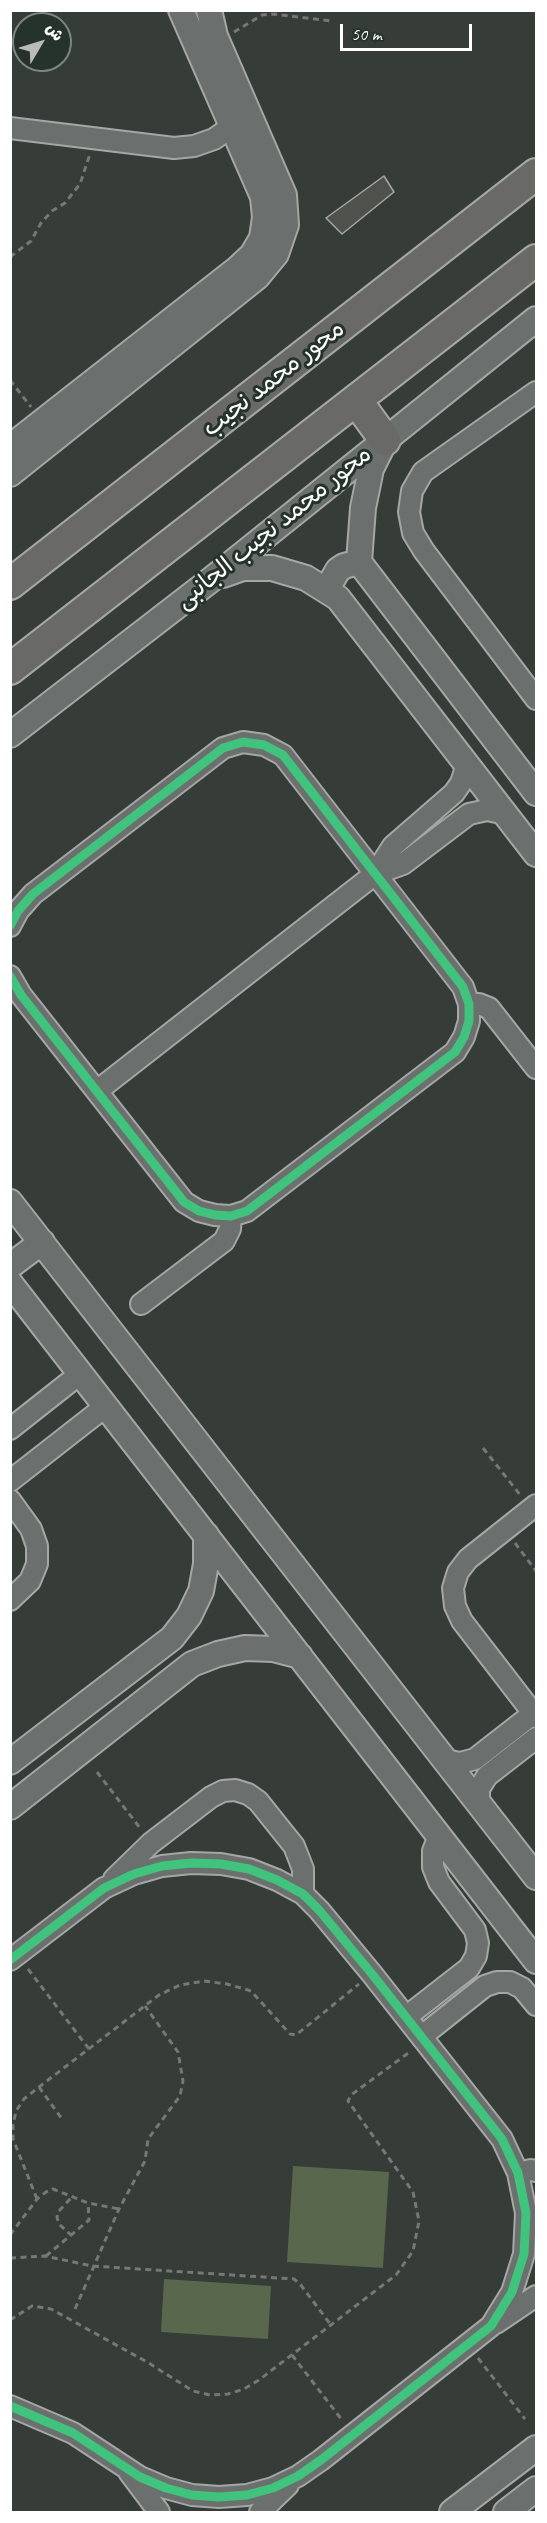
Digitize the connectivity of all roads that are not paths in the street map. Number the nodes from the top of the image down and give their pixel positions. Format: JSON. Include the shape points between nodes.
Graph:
{"nodes":[{"id":1,"x":181,"y":10,"type":"edge"},
{"id":2,"x":209,"y":10,"type":"edge"},
{"id":3,"x":10,"y":128,"type":"edge"},
{"id":4,"x":231,"y":128,"type":"junction"},
{"id":5,"x":537,"y":174,"type":"edge"},
{"id":6,"x":537,"y":260,"type":"edge"},
{"id":7,"x":537,"y":319,"type":"edge"},
{"id":8,"x":537,"y":392,"type":"edge"},
{"id":9,"x":356,"y":400,"type":"junction"},
{"id":10,"x":385,"y":440,"type":"junction"},
{"id":11,"x":10,"y":447,"type":"edge"},
{"id":12,"x":10,"y":474,"type":"edge"},
{"id":13,"x":359,"y":562,"type":"junction"},
{"id":14,"x":212,"y":579,"type":"junction"},
{"id":15,"x":10,"y":584,"type":"edge"},
{"id":16,"x":327,"y":589,"type":"junction"},
{"id":17,"x":10,"y":669,"type":"edge"},
{"id":18,"x":537,"y":699,"type":"edge"},
{"id":19,"x":10,"y":735,"type":"edge"},
{"id":20,"x":467,"y":764,"type":"junction"},
{"id":21,"x":537,"y":794,"type":"edge"},
{"id":22,"x":506,"y":814,"type":"junction"},
{"id":23,"x":537,"y":854,"type":"edge"},
{"id":24,"x":375,"y":874,"type":"junction"},
{"id":25,"x":10,"y":926,"type":"edge"},
{"id":26,"x":10,"y":976,"type":"edge"},
{"id":27,"x":468,"y":1004,"type":"junction"},
{"id":28,"x":537,"y":1068,"type":"edge"},
{"id":29,"x":97,"y":1091,"type":"junction"},
{"id":30,"x":10,"y":1202,"type":"edge"},
{"id":31,"x":231,"y":1216,"type":"junction"},
{"id":32,"x":42,"y":1242,"type":"junction"},
{"id":33,"x":10,"y":1266,"type":"edge"},
{"id":34,"x":10,"y":1282,"type":"edge"},
{"id":35,"x":141,"y":1304,"type":"dead end"},
{"id":36,"x":81,"y":1374,"type":"junction"},
{"id":37,"x":106,"y":1406,"type":"junction"},
{"id":38,"x":10,"y":1429,"type":"edge"},
{"id":39,"x":10,"y":1481,"type":"edge"},
{"id":40,"x":10,"y":1500,"type":"edge"},
{"id":41,"x":534,"y":1507,"type":"edge"},
{"id":42,"x":206,"y":1535,"type":"junction"},
{"id":43,"x":10,"y":1600,"type":"edge"},
{"id":44,"x":300,"y":1656,"type":"junction"},
{"id":45,"x":535,"y":1715,"type":"edge"},
{"id":46,"x":537,"y":1738,"type":"edge"},
{"id":47,"x":445,"y":1760,"type":"junction"},
{"id":48,"x":10,"y":1762,"type":"edge"},
{"id":49,"x":479,"y":1804,"type":"junction"},
{"id":50,"x":10,"y":1807,"type":"edge"},
{"id":51,"x":439,"y":1836,"type":"junction"},
{"id":52,"x":537,"y":1876,"type":"edge"},
{"id":53,"x":104,"y":1888,"type":"junction"},
{"id":54,"x":303,"y":1894,"type":"junction"},
{"id":55,"x":14,"y":1958,"type":"edge"},
{"id":56,"x":537,"y":1961,"type":"edge"},
{"id":57,"x":537,"y":2005,"type":"edge"},
{"id":58,"x":406,"y":2017,"type":"junction"},
{"id":59,"x":423,"y":2039,"type":"junction"},
{"id":60,"x":527,"y":2172,"type":"edge"},
{"id":61,"x":537,"y":2296,"type":"edge"},
{"id":62,"x":491,"y":2326,"type":"junction"},
{"id":63,"x":10,"y":2406,"type":"edge"},
{"id":64,"x":537,"y":2448,"type":"edge"},
{"id":65,"x":124,"y":2465,"type":"junction"},
{"id":66,"x":298,"y":2476,"type":"junction"},
{"id":67,"x":537,"y":2489,"type":"edge"},
{"id":68,"x":159,"y":2512,"type":"edge"},
{"id":69,"x":260,"y":2512,"type":"edge"},
{"id":70,"x":452,"y":2512,"type":"edge"},
{"id":71,"x":506,"y":2512,"type":"edge"}],
"edges":[{"from":1,"to":4,"type":"street"},
{"from":2,"to":12,"type":"street","via":[[218,43],[284,195],[286,225],[276,254],[257,277]]},
{"from":3,"to":4,"type":"street","via":[[174,148],[204,143]]},
{"from":4,"to":11,"type":"street","via":[[262,197],[264,228],[252,255]]},
{"from":5,"to":15,"type":"main road","name":"محور محمد نجيب"},
{"from":6,"to":9,"type":"main road"},
{"from":7,"to":10,"type":"street","name":"محور محمد نجيب الجانبى"},
{"from":8,"to":18,"type":"street","via":[[423,472],[412,491],[409,512],[413,533],[424,551]]},
{"from":9,"to":10,"type":"main road"},
{"from":9,"to":17,"type":"main road"},
{"from":10,"to":13,"type":"street","via":[[371,470],[363,508]]},
{"from":10,"to":14,"type":"street","name":"محور محمد نجيب الجانبى"},
{"from":13,"to":16,"type":"street","via":[[338,570]]},
{"from":13,"to":21,"type":"street"},
{"from":14,"to":16,"type":"street","via":[[243,568],[272,568]]},
{"from":14,"to":19,"type":"street","name":"محور محمد نجيب الجانبى"},
{"from":16,"to":20,"type":"street"},
{"from":20,"to":22,"type":"street"},
{"from":20,"to":24,"type":"street","via":[[454,793],[393,846]]},
{"from":22,"to":23,"type":"street"},
{"from":22,"to":24,"type":"street","via":[[487,810],[469,814],[403,864]]},
{"from":24,"to":25,"type":"street","via":[[283,755],[264,744],[243,742],[223,747],[33,894]]},
{"from":24,"to":27,"type":"street","via":[[463,987]]},
{"from":24,"to":29,"type":"street"},
{"from":26,"to":29,"type":"street"},
{"from":27,"to":28,"type":"street","via":[[489,1008]]},
{"from":27,"to":31,"type":"street","via":[[469,1021],[455,1052],[247,1211]]},
{"from":29,"to":31,"type":"street","via":[[184,1202],[207,1213]]},
{"from":30,"to":32,"type":"street"},
{"from":31,"to":35,"type":"street","via":[[224,1240]]},
{"from":32,"to":33,"type":"street"},
{"from":32,"to":47,"type":"street"},
{"from":34,"to":36,"type":"street"},
{"from":36,"to":37,"type":"street"},
{"from":36,"to":38,"type":"street"},
{"from":37,"to":39,"type":"street"},
{"from":37,"to":42,"type":"street"},
{"from":40,"to":43,"type":"street","via":[[31,1529],[37,1546],[37,1564],[30,1581]]},
{"from":41,"to":45,"type":"street","via":[[468,1559],[453,1588],[462,1621]]},
{"from":42,"to":44,"type":"street"},
{"from":42,"to":48,"type":"street","via":[[201,1591],[172,1638]]},
{"from":44,"to":50,"type":"street","via":[[273,1649],[245,1648],[218,1653],[192,1664]]},
{"from":44,"to":51,"type":"street"},
{"from":45,"to":47,"type":"street","via":[[475,1759],[460,1763]]},
{"from":46,"to":49,"type":"street","via":[[487,1776],[479,1789]]},
{"from":47,"to":49,"type":"street"},
{"from":49,"to":52,"type":"street"},
{"from":51,"to":56,"type":"street"},
{"from":51,"to":58,"type":"street","via":[[433,1851],[433,1867],[439,1882],[475,1930],[476,1956],[469,1968]]},
{"from":53,"to":54,"type":"street","via":[[153,1869],[191,1863],[249,1869]]},
{"from":53,"to":54,"type":"street","via":[[151,1843],[211,1797],[229,1791],[248,1794],[258,1801],[294,1846],[303,1869]]},
{"from":53,"to":55,"type":"street"},
{"from":54,"to":58,"type":"street"},
{"from":57,"to":59,"type":"street","via":[[522,1988],[497,1982],[485,1986]]},
{"from":58,"to":59,"type":"street"},
{"from":59,"to":60,"type":"street"},
{"from":60,"to":62,"type":"street","via":[[524,2253],[512,2292]]},
{"from":61,"to":62,"type":"street"},
{"from":62,"to":66,"type":"street"},
{"from":63,"to":65,"type":"street","via":[[73,2433]]},
{"from":64,"to":70,"type":"street"},
{"from":65,"to":66,"type":"street","via":[[166,2488],[219,2497],[265,2490]]},
{"from":65,"to":68,"type":"street"},
{"from":66,"to":69,"type":"street"},
{"from":67,"to":71,"type":"street"}]}
